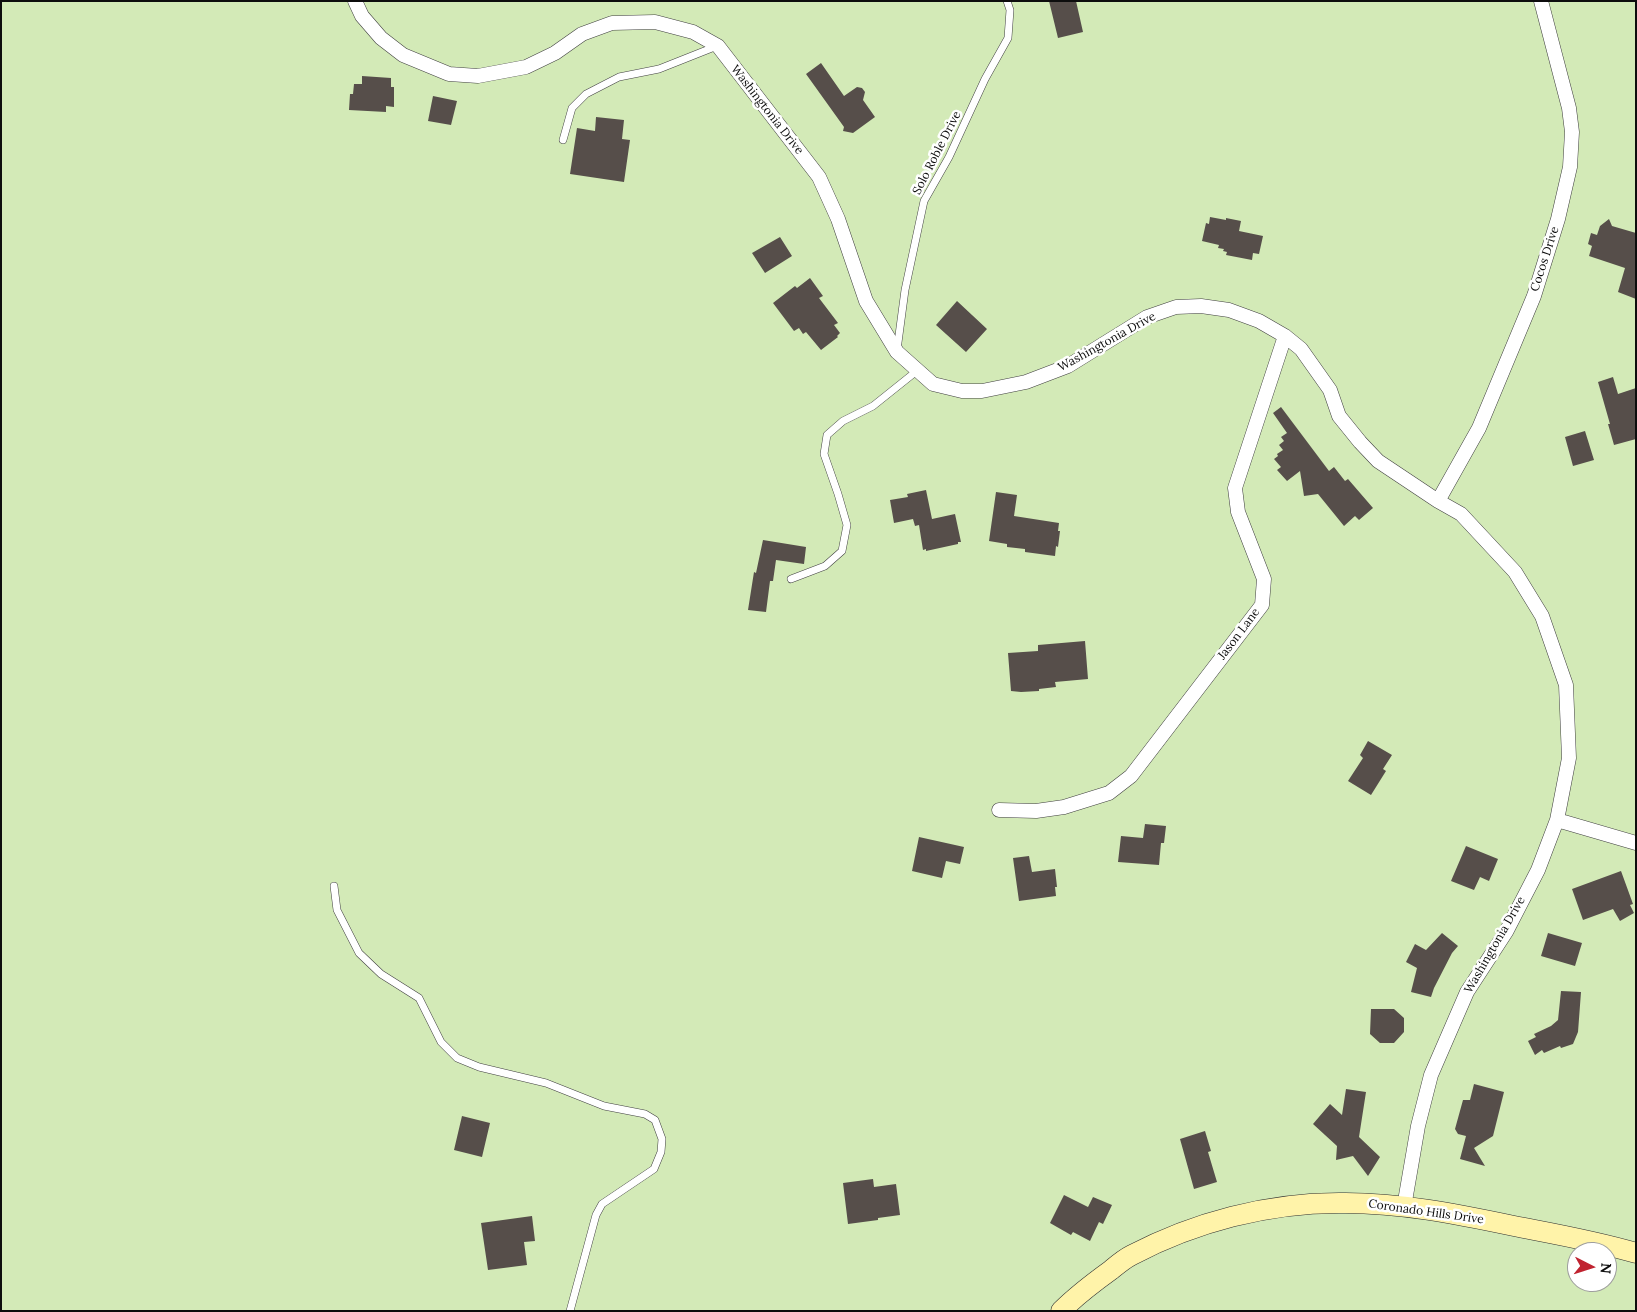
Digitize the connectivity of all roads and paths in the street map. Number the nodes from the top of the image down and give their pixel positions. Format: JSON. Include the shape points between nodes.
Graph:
{"nodes":[{"id":1,"x":355,"y":1,"type":"edge"},
{"id":2,"x":1006,"y":1,"type":"edge"},
{"id":3,"x":1541,"y":1,"type":"edge"},
{"id":4,"x":718,"y":46,"type":"junction"},
{"id":5,"x":563,"y":140,"type":"dead end"},
{"id":6,"x":1285,"y":336,"type":"junction"},
{"id":7,"x":897,"y":352,"type":"junction"},
{"id":8,"x":918,"y":370,"type":"junction"},
{"id":9,"x":1438,"y":501,"type":"junction"},
{"id":10,"x":791,"y":579,"type":"dead end"},
{"id":11,"x":999,"y":810,"type":"dead end"},
{"id":12,"x":1557,"y":820,"type":"junction"},
{"id":13,"x":1636,"y":843,"type":"edge"},
{"id":14,"x":334,"y":886,"type":"dead end"},
{"id":15,"x":1404,"y":1207,"type":"junction"},
{"id":16,"x":1636,"y":1253,"type":"edge"},
{"id":17,"x":570,"y":1311,"type":"edge"},
{"id":18,"x":1061,"y":1311,"type":"edge"}],
"edges":[{"from":1,"to":4,"type":"street","name":"Washingtonia Drive","via":[[362,16],[381,38],[403,55],[449,74],[478,76],[526,67],[555,53],[582,34],[612,23],[655,22],[693,32]]},
{"from":2,"to":7,"type":"lane","name":"Solo Roble Drive","via":[[1010,10],[1008,38],[924,202],[905,290]]},
{"from":3,"to":9,"type":"street","name":"Cocos Drive","via":[[1569,108],[1572,132],[1570,167],[1534,296],[1479,428]]},
{"from":4,"to":5,"type":"lane","via":[[659,68],[619,77],[586,94],[572,108]]},
{"from":4,"to":7,"type":"street","name":"Washingtonia Drive","via":[[819,178],[838,219],[866,301]]},
{"from":6,"to":8,"type":"street","name":"Washingtonia Drive","via":[[1259,320],[1229,310],[1176,307],[1147,318],[1068,366],[1026,382],[982,391],[962,391],[934,384]]},
{"from":6,"to":9,"type":"street","name":"Washingtonia Drive","via":[[1301,349],[1330,390],[1339,416],[1360,442],[1378,461]]},
{"from":6,"to":11,"type":"street","name":"Jason Lane","via":[[1236,488],[1238,512],[1264,579],[1262,605],[1131,776],[1109,793],[1064,807],[1036,812]]},
{"from":7,"to":8,"type":"street","name":"Washingtonia Drive"},
{"from":8,"to":10,"type":"lane","via":[[873,406],[843,421],[827,436],[824,454],[846,524],[842,551],[825,566]]},
{"from":9,"to":12,"type":"street","name":"Washingtonia Drive","via":[[1461,514],[1515,572],[1542,616],[1566,685],[1569,758]]},
{"from":12,"to":13,"type":"street"},
{"from":12,"to":15,"type":"street","name":"Washingtonia Drive","via":[[1538,870],[1506,932],[1467,992],[1431,1075],[1418,1126]]},
{"from":14,"to":17,"type":"lane","via":[[337,910],[359,953],[381,974],[419,998],[442,1042],[457,1058],[479,1067],[546,1083],[604,1106],[645,1114],[655,1120],[662,1139],[654,1169],[602,1204],[596,1215]]},
{"from":15,"to":16,"type":"street","name":"Coronado Hills Drive","via":[[1486,1220]]},
{"from":15,"to":18,"type":"street","name":"Coronado Hills Drive","via":[[1331,1203],[1290,1205],[1235,1216],[1185,1231],[1130,1255]]}]}
